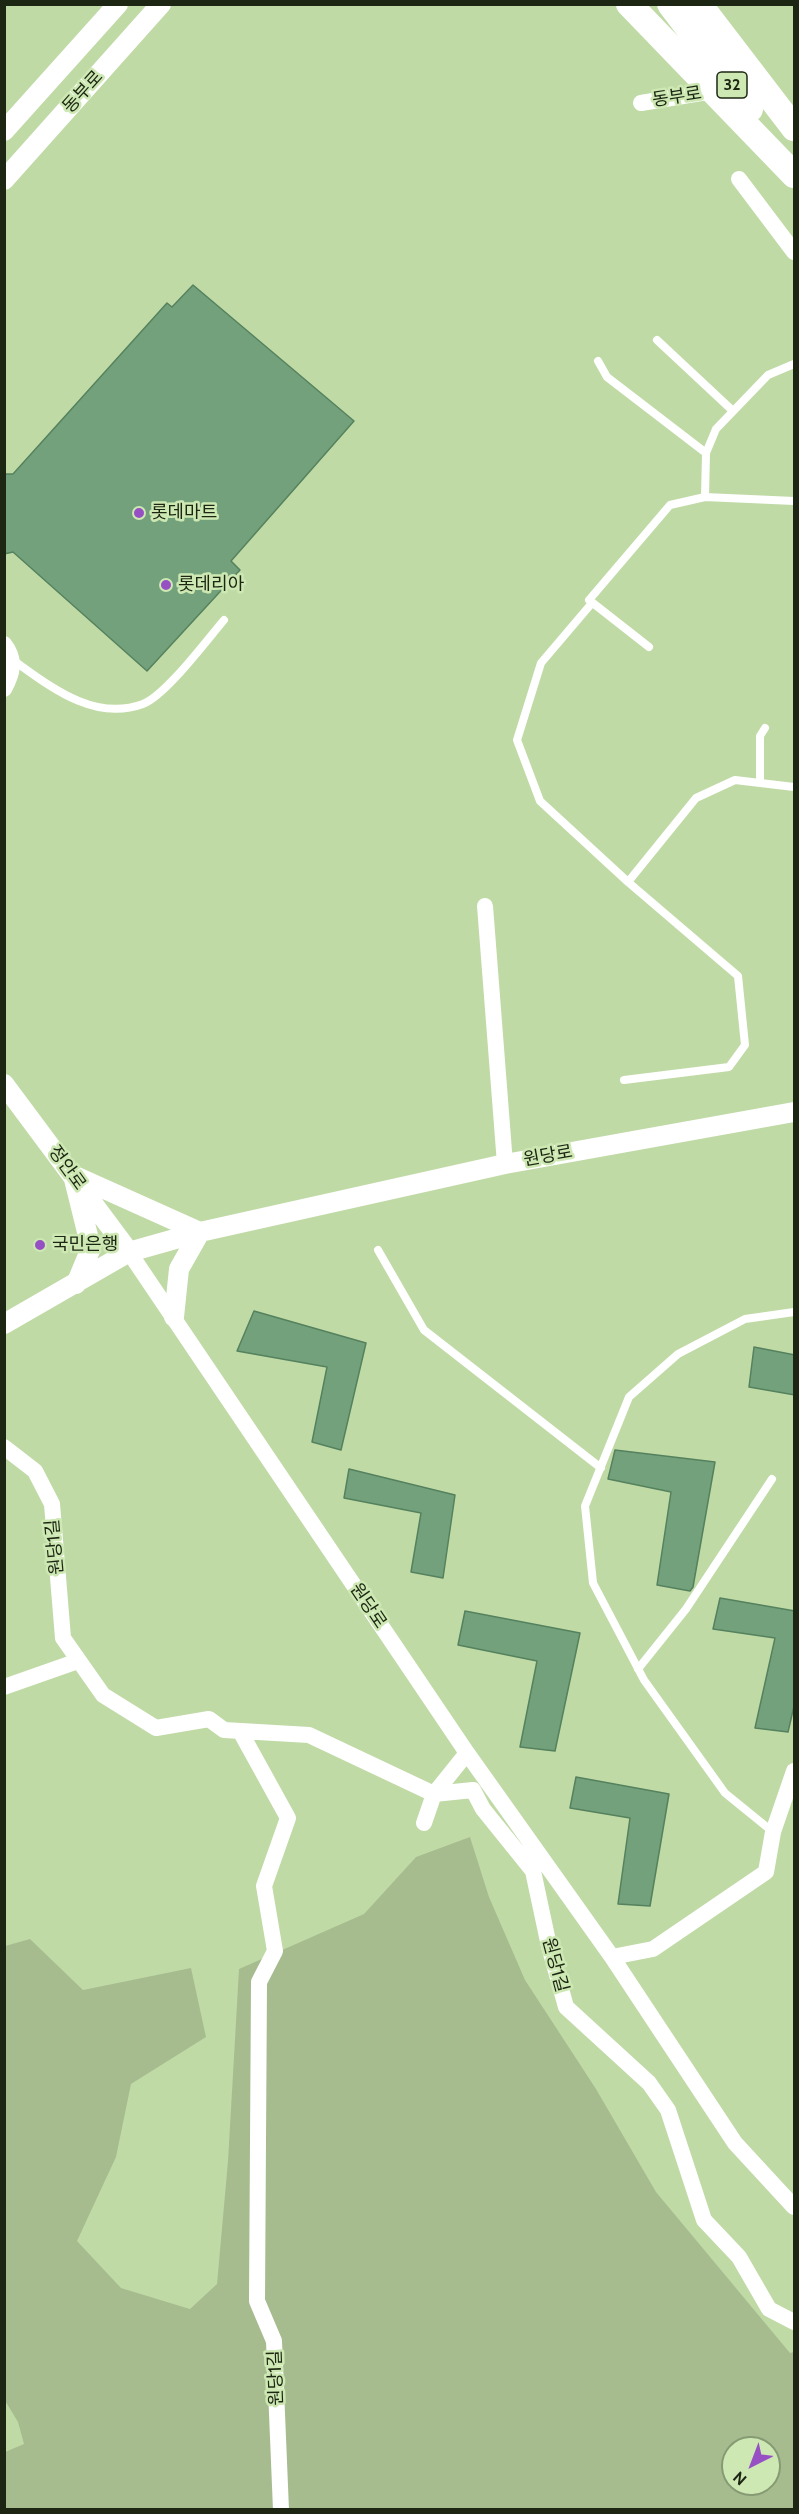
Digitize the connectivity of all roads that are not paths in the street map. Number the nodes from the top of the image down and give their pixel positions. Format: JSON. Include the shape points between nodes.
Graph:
{"nodes":[{"id":1,"x":118,"y":4,"type":"edge"},
{"id":2,"x":161,"y":4,"type":"edge"},
{"id":3,"x":629,"y":4,"type":"edge"},
{"id":4,"x":670,"y":4,"type":"edge"},
{"id":5,"x":699,"y":4,"type":"edge"},
{"id":6,"x":722,"y":4,"type":"edge"},
{"id":7,"x":713,"y":92,"type":"junction"},
{"id":8,"x":641,"y":103,"type":"dead end"},
{"id":9,"x":795,"y":121,"type":"edge"},
{"id":10,"x":795,"y":128,"type":"edge"},
{"id":11,"x":4,"y":132,"type":"edge"},
{"id":12,"x":795,"y":165,"type":"edge"},
{"id":13,"x":795,"y":175,"type":"edge"},
{"id":14,"x":739,"y":179,"type":"dead end"},
{"id":15,"x":4,"y":180,"type":"edge"},
{"id":16,"x":795,"y":252,"type":"edge"},
{"id":17,"x":657,"y":340,"type":"dead end"},
{"id":18,"x":597,"y":361,"type":"dead end"},
{"id":19,"x":795,"y":364,"type":"edge"},
{"id":20,"x":733,"y":411,"type":"junction"},
{"id":21,"x":706,"y":453,"type":"junction"},
{"id":22,"x":705,"y":497,"type":"junction"},
{"id":23,"x":795,"y":501,"type":"edge"},
{"id":24,"x":592,"y":603,"type":"junction"},
{"id":25,"x":224,"y":620,"type":"dead end"},
{"id":26,"x":4,"y":644,"type":"edge"},
{"id":27,"x":649,"y":647,"type":"dead end"},
{"id":28,"x":13,"y":660,"type":"junction"},
{"id":29,"x":4,"y":689,"type":"edge"},
{"id":30,"x":765,"y":728,"type":"dead end"},
{"id":31,"x":760,"y":781,"type":"junction"},
{"id":32,"x":795,"y":787,"type":"edge"},
{"id":33,"x":628,"y":882,"type":"junction"},
{"id":34,"x":485,"y":906,"type":"dead end"},
{"id":35,"x":624,"y":1080,"type":"dead end"},
{"id":36,"x":4,"y":1084,"type":"edge"},
{"id":37,"x":795,"y":1112,"type":"edge"},
{"id":38,"x":505,"y":1164,"type":"junction"},
{"id":39,"x":73,"y":1175,"type":"junction"},
{"id":40,"x":200,"y":1232,"type":"junction"},
{"id":41,"x":378,"y":1250,"type":"dead end"},
{"id":42,"x":129,"y":1252,"type":"junction"},
{"id":43,"x":76,"y":1284,"type":"junction"},
{"id":44,"x":795,"y":1312,"type":"edge"},
{"id":45,"x":174,"y":1317,"type":"junction"},
{"id":46,"x":4,"y":1324,"type":"edge"},
{"id":47,"x":4,"y":1447,"type":"edge"},
{"id":48,"x":601,"y":1468,"type":"junction"},
{"id":49,"x":772,"y":1479,"type":"dead end"},
{"id":50,"x":78,"y":1661,"type":"junction"},
{"id":51,"x":638,"y":1669,"type":"junction"},
{"id":52,"x":4,"y":1687,"type":"edge"},
{"id":53,"x":240,"y":1731,"type":"junction"},
{"id":54,"x":467,"y":1753,"type":"junction"},
{"id":55,"x":795,"y":1771,"type":"edge"},
{"id":56,"x":434,"y":1794,"type":"junction"},
{"id":57,"x":424,"y":1823,"type":"dead end"},
{"id":58,"x":773,"y":1832,"type":"junction"},
{"id":59,"x":612,"y":1957,"type":"junction"},
{"id":60,"x":795,"y":2207,"type":"edge"},
{"id":61,"x":795,"y":2322,"type":"edge"},
{"id":62,"x":281,"y":2510,"type":"edge"}],
"edges":[{"from":1,"to":11,"type":"street","name":"동부로"},
{"from":2,"to":15,"type":"street","name":"동부로"},
{"from":3,"to":7,"type":"main road"},
{"from":4,"to":12,"type":"main road","number":"32"},
{"from":5,"to":10,"type":"main road","number":"32"},
{"from":6,"to":9,"type":"main road"},
{"from":7,"to":8,"type":"street","name":"동부로"},
{"from":7,"to":13,"type":"main road"},
{"from":14,"to":16,"type":"street"},
{"from":17,"to":20,"type":"lane"},
{"from":18,"to":21,"type":"lane","via":[[607,377]]},
{"from":19,"to":20,"type":"lane","via":[[768,375]]},
{"from":20,"to":21,"type":"lane","via":[[716,429]]},
{"from":21,"to":22,"type":"lane"},
{"from":22,"to":23,"type":"lane"},
{"from":22,"to":24,"type":"lane","via":[[670,506],[589,600]]},
{"from":24,"to":27,"type":"lane"},
{"from":24,"to":33,"type":"lane","via":[[541,663],[517,740],[540,801]]},
{"from":25,"to":28,"type":"lane","via":[[163,690],[144,704],[106,710],[59,693]]},
{"from":26,"to":28,"type":"street"},
{"from":28,"to":29,"type":"street"},
{"from":30,"to":31,"type":"lane","via":[[760,736]]},
{"from":31,"to":32,"type":"lane"},
{"from":31,"to":33,"type":"lane","via":[[735,780],[696,798]]},
{"from":33,"to":35,"type":"lane","via":[[738,976],[745,1045],[729,1067]]},
{"from":34,"to":38,"type":"street"},
{"from":36,"to":39,"type":"street","name":"정안로"},
{"from":37,"to":38,"type":"street","name":"원당로"},
{"from":38,"to":40,"type":"street","name":"원당로"},
{"from":39,"to":40,"type":"street"},
{"from":39,"to":42,"type":"street","name":"정안로"},
{"from":39,"to":43,"type":"street","via":[[91,1248]]},
{"from":40,"to":42,"type":"street","name":"원당로"},
{"from":40,"to":45,"type":"street","via":[[179,1269]]},
{"from":41,"to":48,"type":"lane","via":[[424,1330]]},
{"from":42,"to":43,"type":"street","name":"원당로"},
{"from":42,"to":45,"type":"street","name":"원당로"},
{"from":43,"to":46,"type":"street","name":"원당로"},
{"from":44,"to":48,"type":"lane","via":[[745,1319],[678,1354],[629,1397]]},
{"from":45,"to":54,"type":"street","name":"원당로"},
{"from":47,"to":50,"type":"street","name":"원당1길","via":[[35,1471],[52,1504],[63,1638]]},
{"from":48,"to":51,"type":"lane","via":[[585,1506],[593,1583]]},
{"from":49,"to":51,"type":"lane","via":[[686,1609]]},
{"from":50,"to":52,"type":"street"},
{"from":50,"to":53,"type":"street","name":"원당1길","via":[[103,1695],[156,1728],[209,1719],[224,1730]]},
{"from":51,"to":58,"type":"lane","via":[[725,1793]]},
{"from":53,"to":56,"type":"street","name":"원당1길","via":[[309,1735]]},
{"from":53,"to":62,"type":"street","name":"원당1길","via":[[288,1818],[264,1886],[275,1951],[259,1982],[257,2301],[274,2341]]},
{"from":54,"to":56,"type":"street"},
{"from":54,"to":59,"type":"street","name":"원당로"},
{"from":55,"to":58,"type":"street"},
{"from":56,"to":57,"type":"street"},
{"from":56,"to":61,"type":"street","name":"원당1길","via":[[472,1790],[533,1871],[566,2007],[649,2084],[668,2110],[704,2220],[739,2257],[769,2309]]},
{"from":58,"to":59,"type":"street","via":[[766,1872],[652,1949]]},
{"from":59,"to":60,"type":"street","name":"원당로","via":[[735,2143]]}]}
